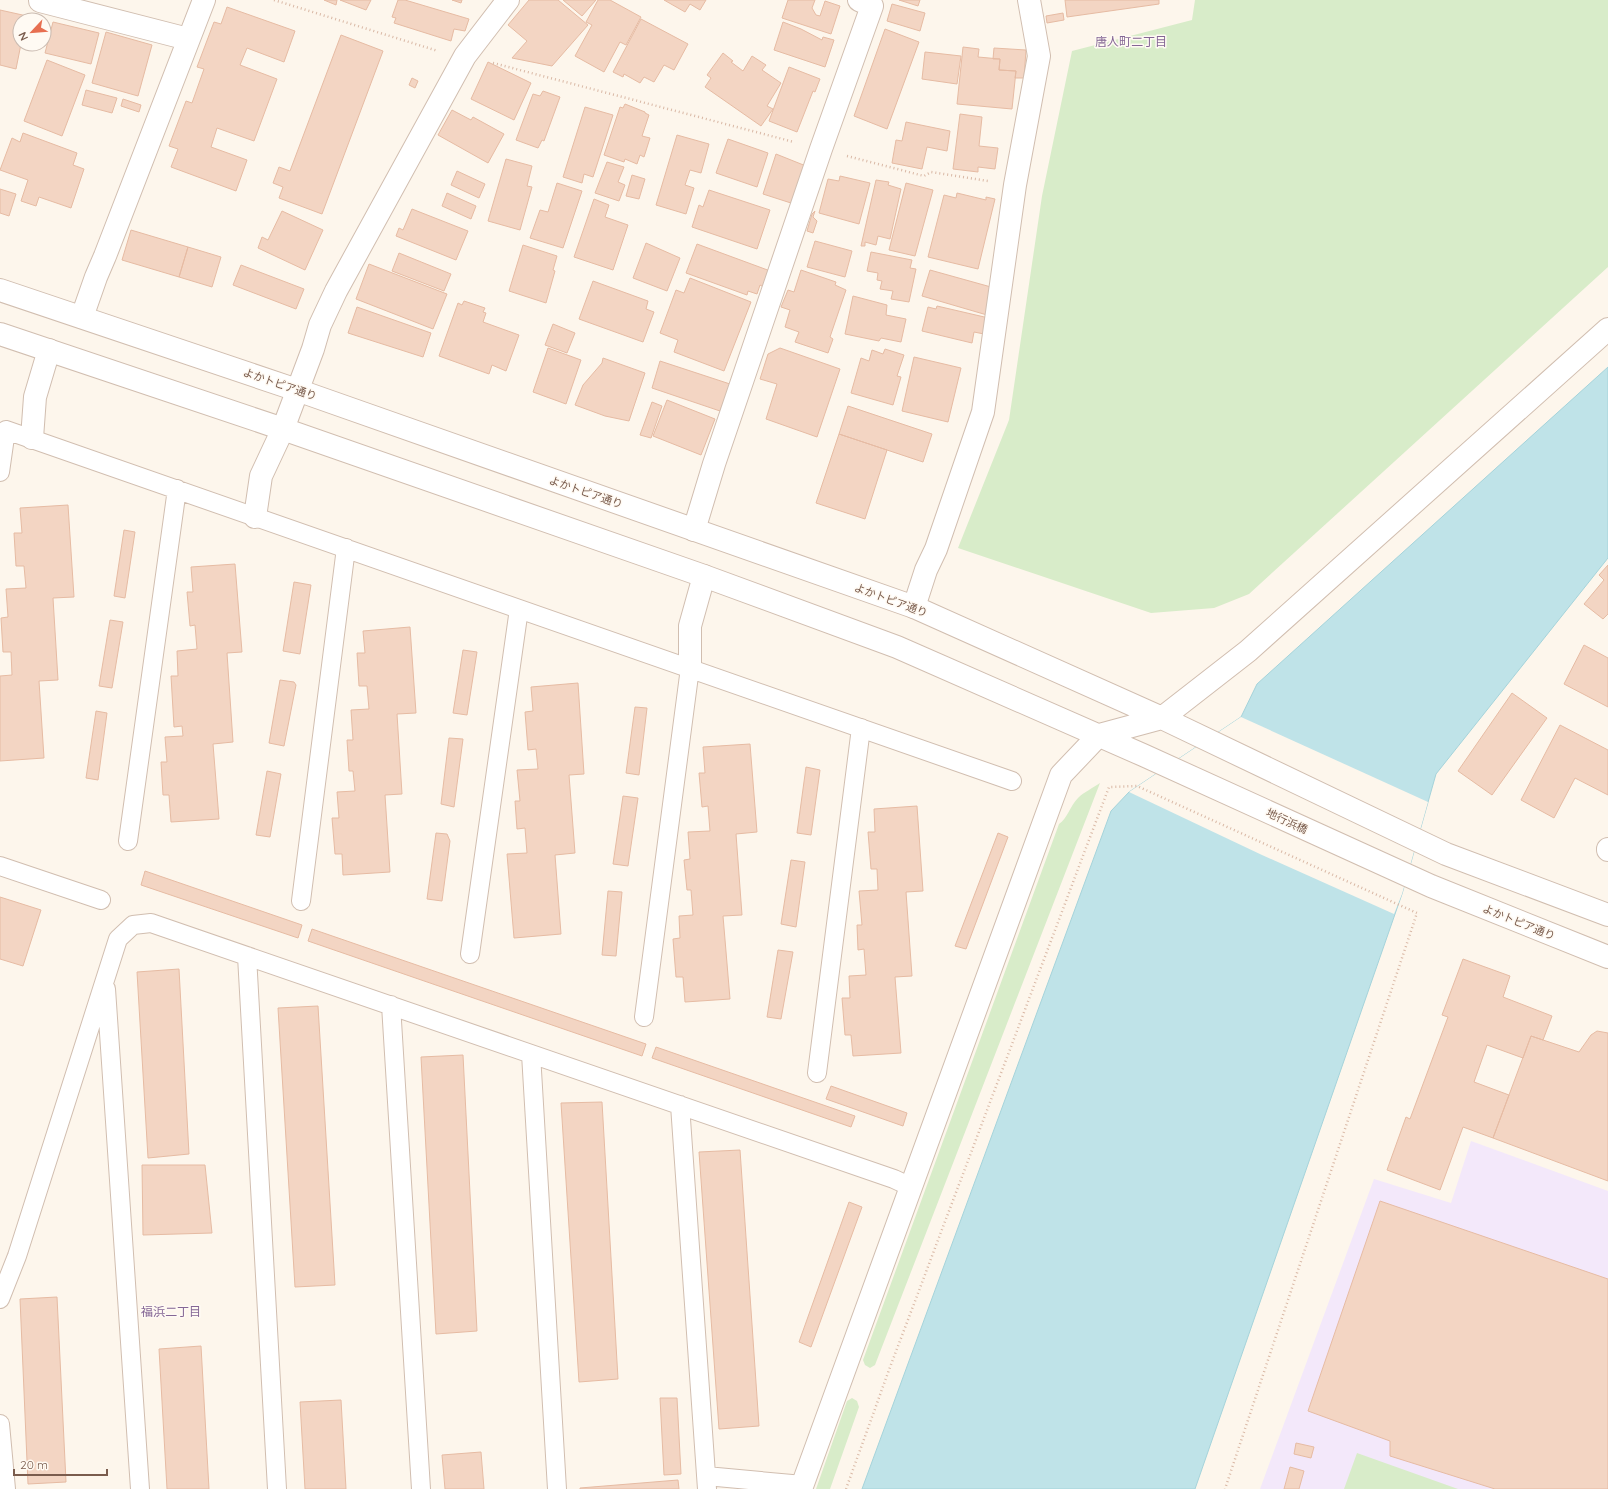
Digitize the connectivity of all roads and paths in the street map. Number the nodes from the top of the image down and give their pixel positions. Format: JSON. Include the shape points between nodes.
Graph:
{"nodes":[{"id":1,"x":40,"y":0,"type":"edge"},
{"id":2,"x":204,"y":0,"type":"edge"},
{"id":3,"x":274,"y":0,"type":"edge"},
{"id":4,"x":508,"y":0,"type":"edge"},
{"id":5,"x":858,"y":0,"type":"edge"},
{"id":6,"x":1029,"y":0,"type":"edge"},
{"id":7,"x":188,"y":39,"type":"junction"},
{"id":8,"x":465,"y":56,"type":"junction"},
{"id":9,"x":821,"y":149,"type":"junction"},
{"id":10,"x":1015,"y":185,"type":"junction"},
{"id":11,"x":0,"y":290,"type":"edge"},
{"id":12,"x":82,"y":317,"type":"junction"},
{"id":13,"x":1608,"y":329,"type":"edge"},
{"id":14,"x":0,"y":334,"type":"edge"},
{"id":15,"x":48,"y":350,"type":"junction"},
{"id":16,"x":297,"y":390,"type":"junction"},
{"id":17,"x":283,"y":429,"type":"junction"},
{"id":18,"x":32,"y":438,"type":"junction"},
{"id":19,"x":0,"y":472,"type":"edge"},
{"id":20,"x":177,"y":489,"type":"junction"},
{"id":21,"x":255,"y":517,"type":"junction"},
{"id":22,"x":694,"y":530,"type":"junction"},
{"id":23,"x":346,"y":548,"type":"junction"},
{"id":24,"x":704,"y":576,"type":"junction"},
{"id":25,"x":914,"y":607,"type":"junction"},
{"id":26,"x":519,"y":609,"type":"junction"},
{"id":27,"x":690,"y":668,"type":"junction"},
{"id":28,"x":1162,"y":718,"type":"junction"},
{"id":29,"x":861,"y":728,"type":"junction"},
{"id":30,"x":1099,"y":735,"type":"junction"},
{"id":31,"x":1012,"y":781,"type":"dead end"},
{"id":32,"x":128,"y":841,"type":"dead end"},
{"id":33,"x":0,"y":866,"type":"edge"},
{"id":34,"x":1431,"y":886,"type":"joint"},
{"id":35,"x":101,"y":900,"type":"dead end"},
{"id":36,"x":300,"y":901,"type":"dead end"},
{"id":37,"x":1608,"y":915,"type":"edge"},
{"id":38,"x":470,"y":954,"type":"dead end"},
{"id":39,"x":247,"y":956,"type":"junction"},
{"id":40,"x":1608,"y":958,"type":"edge"},
{"id":41,"x":106,"y":978,"type":"junction"},
{"id":42,"x":391,"y":1005,"type":"junction"},
{"id":43,"x":644,"y":1017,"type":"dead end"},
{"id":44,"x":531,"y":1054,"type":"junction"},
{"id":45,"x":817,"y":1073,"type":"dead end"},
{"id":46,"x":680,"y":1105,"type":"junction"},
{"id":47,"x":911,"y":1188,"type":"junction"},
{"id":48,"x":0,"y":1299,"type":"edge"},
{"id":49,"x":0,"y":1424,"type":"edge"},
{"id":50,"x":707,"y":1483,"type":"edge"},
{"id":51,"x":802,"y":1487,"type":"edge"},
{"id":52,"x":6,"y":1489,"type":"edge"},
{"id":53,"x":140,"y":1489,"type":"edge"},
{"id":54,"x":277,"y":1489,"type":"edge"},
{"id":55,"x":421,"y":1489,"type":"edge"},
{"id":56,"x":557,"y":1489,"type":"edge"},
{"id":57,"x":846,"y":1489,"type":"edge"},
{"id":58,"x":1225,"y":1489,"type":"edge"}],
"edges":[{"from":1,"to":7,"type":"street"},
{"from":2,"to":7,"type":"street"},
{"from":3,"to":8,"type":"path","via":[[448,54]]},
{"from":4,"to":8,"type":"street"},
{"from":5,"to":9,"type":"street","via":[[872,6]]},
{"from":6,"to":10,"type":"street","via":[[1039,56]]},
{"from":7,"to":12,"type":"street"},
{"from":8,"to":9,"type":"path"},
{"from":8,"to":16,"type":"street","via":[[336,291],[320,325]]},
{"from":9,"to":10,"type":"path","via":[[924,176],[931,172]]},
{"from":9,"to":22,"type":"street"},
{"from":10,"to":25,"type":"street","via":[[983,412]]},
{"from":11,"to":12,"type":"street","name":"よかトピア通り"},
{"from":12,"to":16,"type":"street","name":"よかトピア通り"},
{"from":13,"to":28,"type":"street","via":[[1248,651]]},
{"from":14,"to":15,"type":"street"},
{"from":15,"to":17,"type":"street"},
{"from":15,"to":18,"type":"street","via":[[35,397]]},
{"from":16,"to":17,"type":"street"},
{"from":16,"to":22,"type":"street","name":"よかトピア通り"},
{"from":17,"to":21,"type":"street","via":[[261,476]]},
{"from":17,"to":24,"type":"street"},
{"from":18,"to":19,"type":"lane","via":[[6,430]]},
{"from":18,"to":20,"type":"lane"},
{"from":20,"to":21,"type":"lane"},
{"from":20,"to":32,"type":"lane"},
{"from":21,"to":23,"type":"lane"},
{"from":22,"to":25,"type":"street","name":"よかトピア通り"},
{"from":23,"to":26,"type":"lane"},
{"from":23,"to":36,"type":"lane"},
{"from":24,"to":27,"type":"street","via":[[690,626]]},
{"from":24,"to":30,"type":"street","via":[[897,646]]},
{"from":25,"to":28,"type":"street","name":"よかトピア通り"},
{"from":26,"to":27,"type":"lane"},
{"from":26,"to":38,"type":"lane"},
{"from":27,"to":29,"type":"lane"},
{"from":27,"to":43,"type":"lane"},
{"from":28,"to":30,"type":"street"},
{"from":28,"to":37,"type":"street","via":[[1446,854]]},
{"from":29,"to":31,"type":"lane"},
{"from":29,"to":45,"type":"lane"},
{"from":30,"to":34,"type":"street","name":"地行浜橋"},
{"from":30,"to":47,"type":"street","via":[[1061,775]]},
{"from":33,"to":35,"type":"lane"},
{"from":34,"to":40,"type":"street","name":"よかトピア通り"},
{"from":39,"to":41,"type":"lane","via":[[151,923],[133,925],[118,939]]},
{"from":39,"to":42,"type":"lane"},
{"from":39,"to":54,"type":"lane"},
{"from":41,"to":48,"type":"lane","via":[[17,1256]]},
{"from":41,"to":53,"type":"lane"},
{"from":42,"to":44,"type":"lane"},
{"from":42,"to":55,"type":"lane"},
{"from":44,"to":46,"type":"lane"},
{"from":44,"to":56,"type":"lane"},
{"from":46,"to":47,"type":"lane","via":[[894,1179]]},
{"from":46,"to":50,"type":"lane"},
{"from":47,"to":51,"type":"street"},
{"from":49,"to":52,"type":"lane"},
{"from":50,"to":51,"type":"lane"},
{"from":57,"to":58,"type":"path","via":[[1110,787],[1137,786],[1417,913]]}]}
